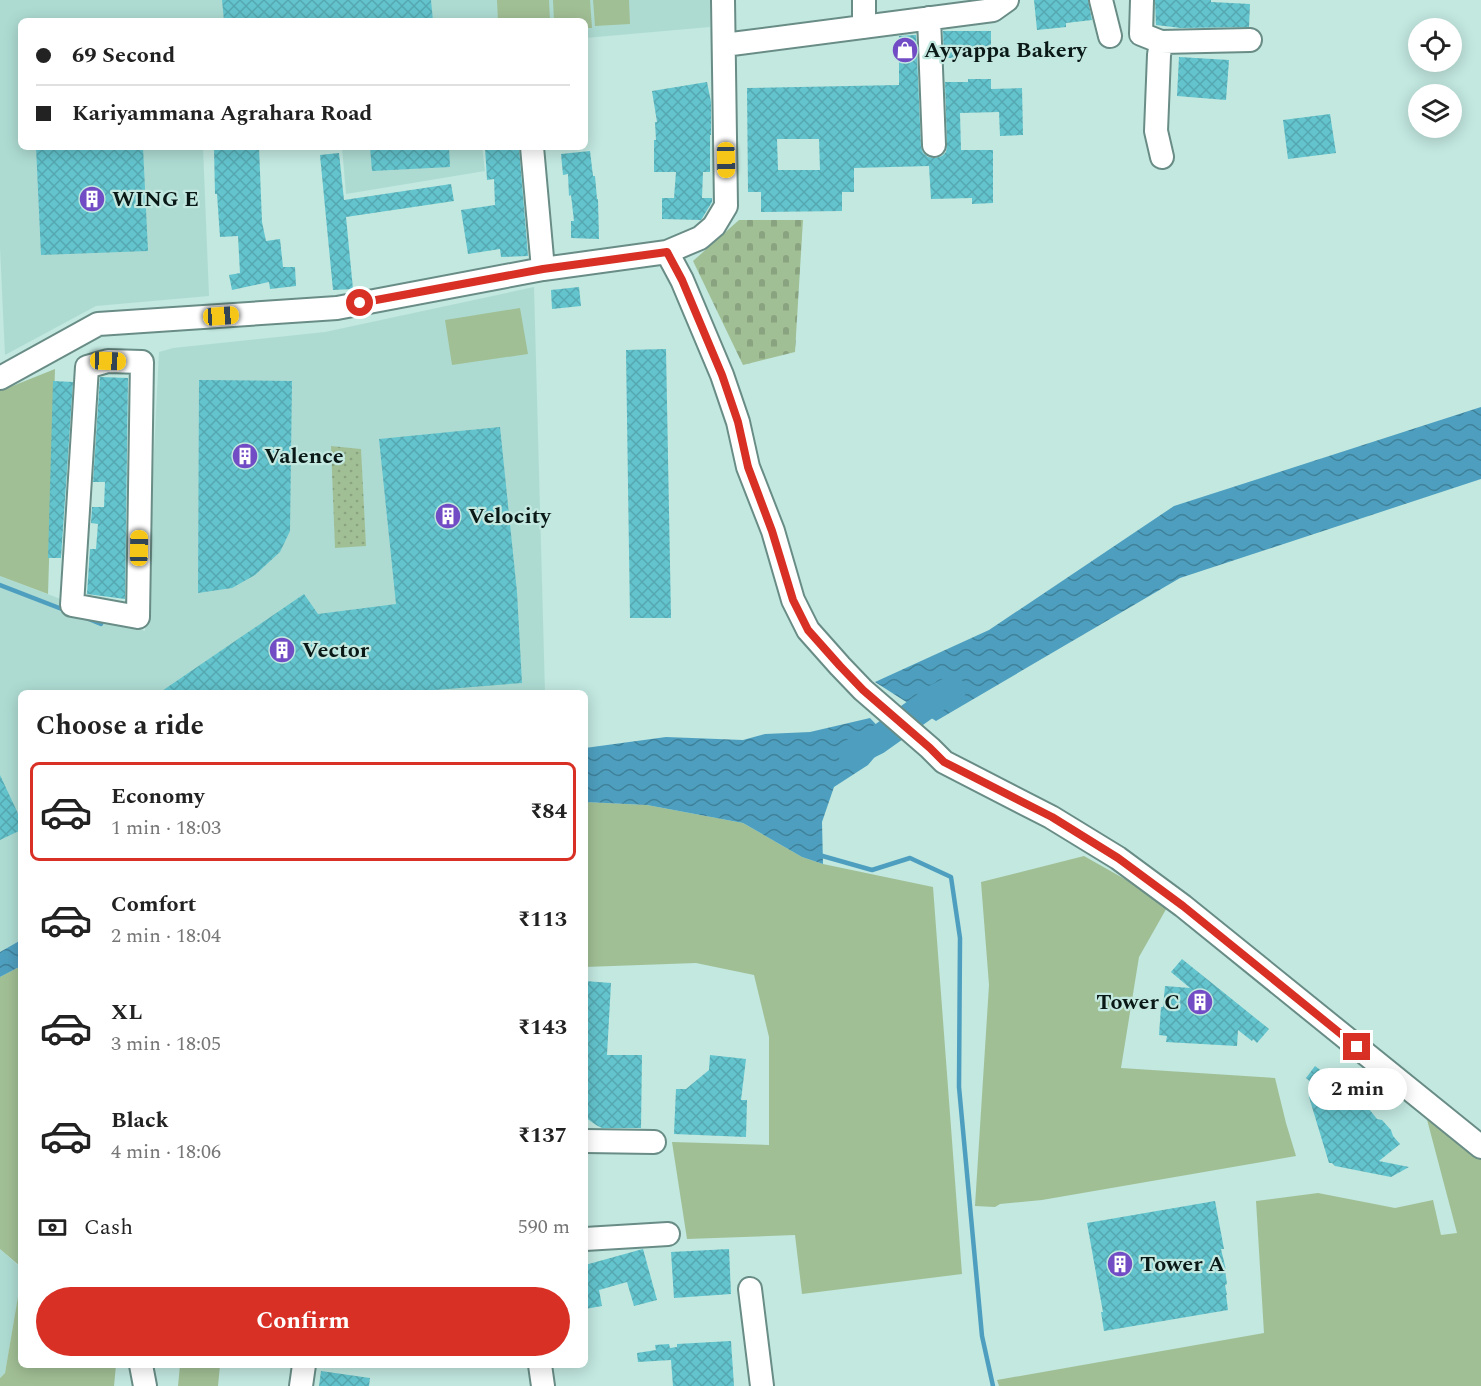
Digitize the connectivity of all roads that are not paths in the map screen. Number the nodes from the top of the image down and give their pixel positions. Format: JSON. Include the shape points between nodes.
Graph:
{"nodes":[{"id":1,"x":723,"y":0,"type":"edge"},
{"id":2,"x":864,"y":0,"type":"edge"},
{"id":3,"x":1007,"y":0,"type":"edge"},
{"id":4,"x":1101,"y":0,"type":"edge"},
{"id":5,"x":1142,"y":0,"type":"edge"},
{"id":6,"x":934,"y":12,"type":"edge"},
{"id":7,"x":864,"y":27,"type":"junction"},
{"id":8,"x":1110,"y":36,"type":"dead end"},
{"id":9,"x":1250,"y":40,"type":"dead end"},
{"id":10,"x":1161,"y":42,"type":"junction"},
{"id":11,"x":724,"y":45,"type":"junction"},
{"id":12,"x":933,"y":145,"type":"dead end"},
{"id":13,"x":532,"y":150,"type":"edge"},
{"id":14,"x":1162,"y":157,"type":"dead end"},
{"id":15,"x":667,"y":252,"type":"junction"},
{"id":16,"x":543,"y":269,"type":"junction"},
{"id":17,"x":112,"y":323,"type":"junction"},
{"id":18,"x":108,"y":361,"type":"junction"},
{"id":19,"x":0,"y":378,"type":"edge"},
{"id":20,"x":588,"y":1141,"type":"edge"},
{"id":21,"x":654,"y":1142,"type":"dead end"},
{"id":22,"x":1481,"y":1148,"type":"edge"},
{"id":23,"x":668,"y":1234,"type":"dead end"},
{"id":24,"x":588,"y":1239,"type":"edge"},
{"id":25,"x":750,"y":1288,"type":"dead end"},
{"id":26,"x":142,"y":1368,"type":"edge"},
{"id":27,"x":304,"y":1368,"type":"edge"},
{"id":28,"x":540,"y":1368,"type":"edge"},
{"id":29,"x":145,"y":1386,"type":"edge"},
{"id":30,"x":301,"y":1386,"type":"edge"},
{"id":31,"x":543,"y":1386,"type":"edge"},
{"id":32,"x":762,"y":1386,"type":"edge"}],
"edges":[{"from":1,"to":11,"type":"street"},
{"from":2,"to":7,"type":"street"},
{"from":3,"to":6,"type":"street","via":[[993,10]]},
{"from":4,"to":8,"type":"street"},
{"from":5,"to":10,"type":"street","via":[[1141,34]]},
{"from":6,"to":7,"type":"street"},
{"from":6,"to":12,"type":"street"},
{"from":7,"to":11,"type":"street"},
{"from":9,"to":10,"type":"street"},
{"from":10,"to":14,"type":"street","via":[[1156,131]]},
{"from":11,"to":15,"type":"street","via":[[726,206],[714,226],[700,238]]},
{"from":13,"to":16,"type":"street"},
{"from":15,"to":16,"type":"street"},
{"from":15,"to":22,"type":"street","via":[[722,375],[793,600],[808,630],[840,666],[944,762],[1052,817],[1118,858],[1183,906]]},
{"from":16,"to":17,"type":"street","via":[[337,308]]},
{"from":17,"to":18,"type":"street"},
{"from":17,"to":19,"type":"street","via":[[98,324]]},
{"from":18,"to":18,"type":"street","via":[[142,362],[138,617],[72,604],[87,367]]},
{"from":20,"to":21,"type":"street"},
{"from":23,"to":24,"type":"street"},
{"from":25,"to":32,"type":"street"},
{"from":26,"to":29,"type":"street"},
{"from":27,"to":30,"type":"street"},
{"from":28,"to":31,"type":"street"}]}
